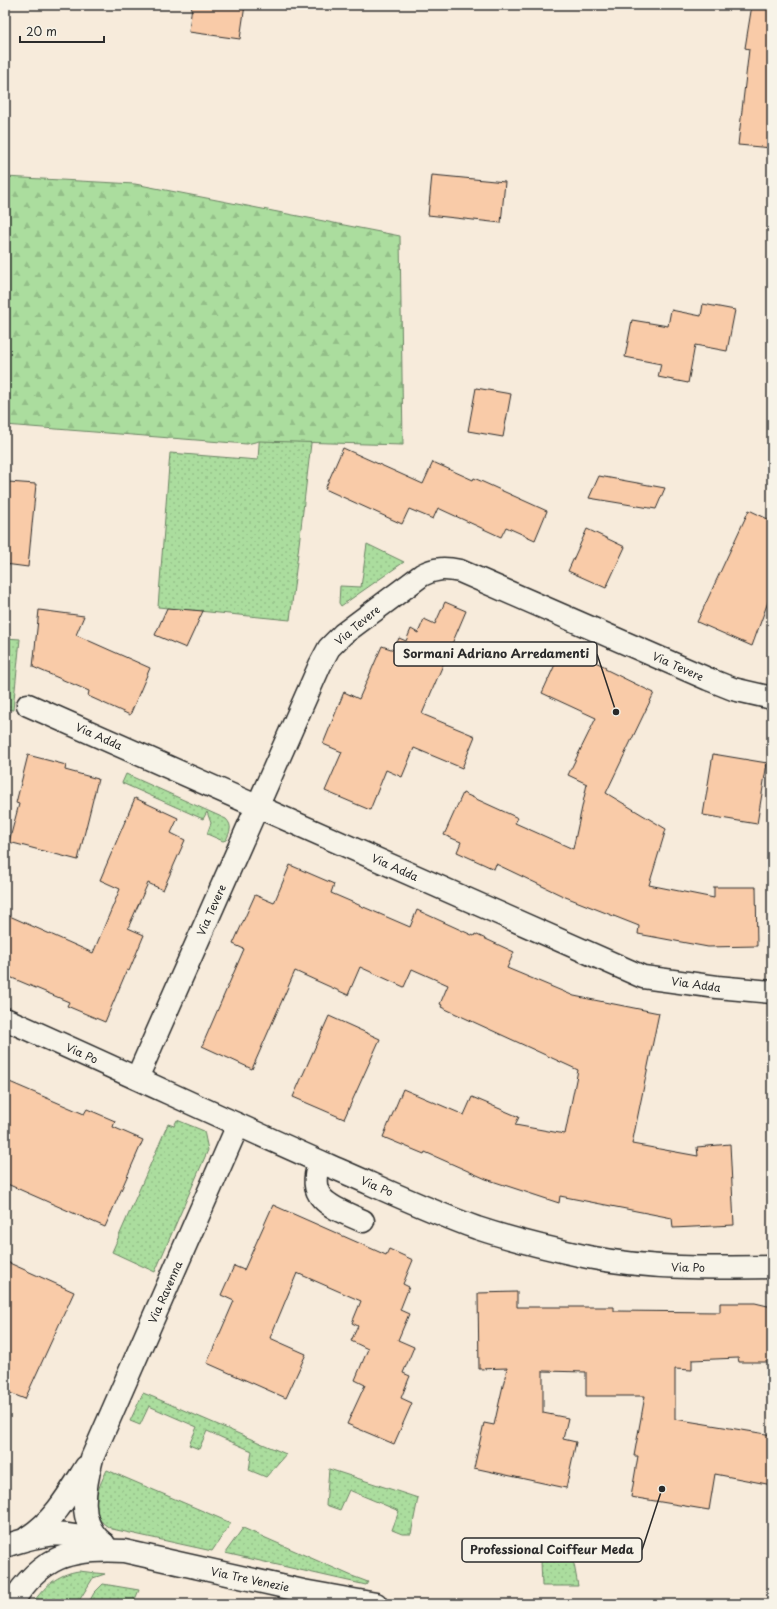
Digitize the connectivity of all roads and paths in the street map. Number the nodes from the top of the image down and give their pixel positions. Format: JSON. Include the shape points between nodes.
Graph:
{"nodes":[{"id":1,"x":772,"y":698,"type":"edge"},
{"id":2,"x":28,"y":705,"type":"dead end"},
{"id":3,"x":258,"y":807,"type":"junction"},
{"id":4,"x":772,"y":992,"type":"edge"},
{"id":5,"x":5,"y":1019,"type":"edge"},
{"id":6,"x":137,"y":1078,"type":"junction"},
{"id":7,"x":238,"y":1125,"type":"junction"},
{"id":8,"x":320,"y":1162,"type":"junction"},
{"id":9,"x":362,"y":1221,"type":"dead end"},
{"id":10,"x":772,"y":1267,"type":"edge"},
{"id":11,"x":92,"y":1458,"type":"junction"},
{"id":12,"x":13,"y":1543,"type":"edge"},
{"id":13,"x":103,"y":1543,"type":"junction"},
{"id":14,"x":124,"y":1552,"type":"junction"},
{"id":15,"x":11,"y":1604,"type":"edge"},
{"id":16,"x":376,"y":1604,"type":"edge"}],
"edges":[{"from":1,"to":3,"type":"street","name":"Via Tevere","via":[[733,689],[708,679],[474,576],[446,568],[433,569],[382,604],[329,648]]},
{"from":2,"to":3,"type":"street","name":"Via Adda"},
{"from":3,"to":4,"type":"street","name":"Via Adda","via":[[643,976]]},
{"from":3,"to":6,"type":"street","name":"Via Tevere"},
{"from":5,"to":6,"type":"street","name":"Via Po"},
{"from":6,"to":7,"type":"street","name":"Via Po"},
{"from":7,"to":8,"type":"street","name":"Via Po"},
{"from":7,"to":11,"type":"street","name":"Via Ravenna"},
{"from":8,"to":9,"type":"street","via":[[315,1178],[318,1193],[332,1207]]},
{"from":8,"to":10,"type":"street","name":"Via Po","via":[[478,1228],[580,1255],[658,1267]]},
{"from":11,"to":12,"type":"street","name":"Via Ravenna","via":[[56,1511],[38,1530]]},
{"from":11,"to":13,"type":"street","name":"Via Ravenna","via":[[85,1490],[86,1511],[92,1532]]},
{"from":12,"to":13,"type":"street","name":"Via Tre Venezie","via":[[51,1533],[77,1535]]},
{"from":13,"to":14,"type":"street","name":"Via Tre Venezie"},
{"from":14,"to":15,"type":"street","name":"Via Tre Venezie","via":[[85,1551],[51,1561],[28,1581]]},
{"from":14,"to":16,"type":"street","name":"Via Tre Venezie","via":[[288,1588]]}]}
